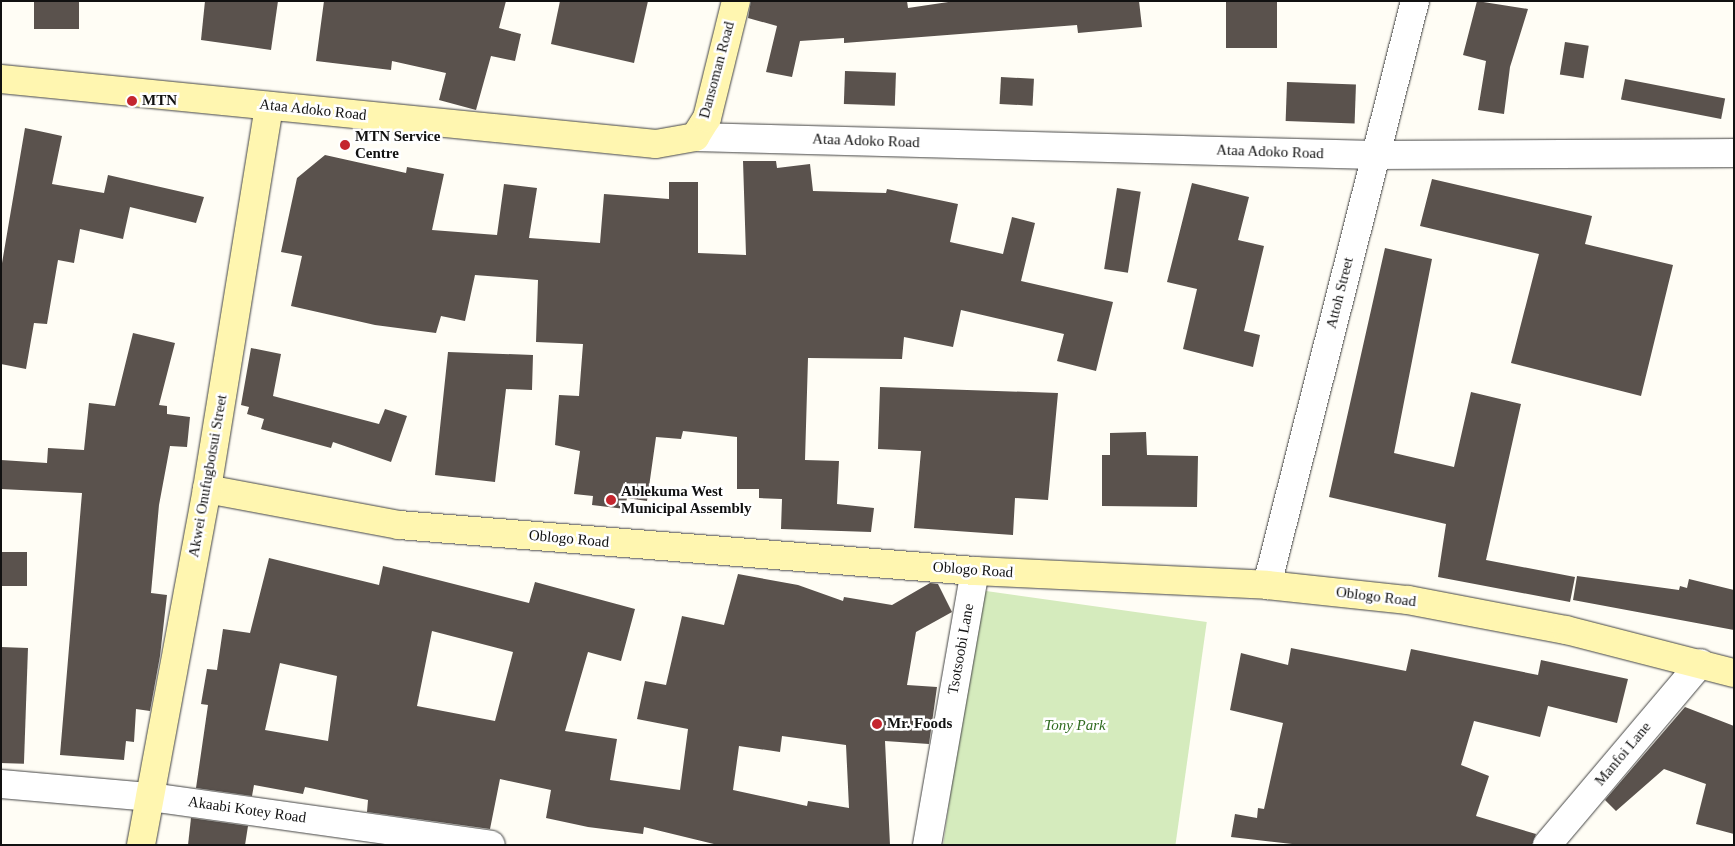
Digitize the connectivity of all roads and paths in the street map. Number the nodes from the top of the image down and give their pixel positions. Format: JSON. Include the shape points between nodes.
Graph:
{"nodes":[{"id":1,"x":736,"y":1,"type":"edge"},
{"id":2,"x":1415,"y":1,"type":"edge"},
{"id":3,"x":1,"y":79,"type":"edge"},
{"id":4,"x":269,"y":106,"type":"junction"},
{"id":5,"x":695,"y":136,"type":"junction"},
{"id":6,"x":1734,"y":152,"type":"edge"},
{"id":7,"x":1375,"y":155,"type":"junction"},
{"id":8,"x":207,"y":489,"type":"junction"},
{"id":9,"x":975,"y":571,"type":"junction"},
{"id":10,"x":1267,"y":585,"type":"junction"},
{"id":11,"x":1700,"y":663,"type":"junction"},
{"id":12,"x":1734,"y":673,"type":"edge"},
{"id":13,"x":1,"y":784,"type":"edge"},
{"id":14,"x":151,"y":797,"type":"junction"},
{"id":15,"x":141,"y":845,"type":"edge"},
{"id":16,"x":491,"y":845,"type":"edge"},
{"id":17,"x":927,"y":845,"type":"edge"},
{"id":18,"x":1547,"y":845,"type":"edge"}],
"edges":[{"from":1,"to":5,"type":"main road","name":"Dansoman Road","via":[[707,118]]},
{"from":2,"to":7,"type":"street","name":"Attoh Street"},
{"from":3,"to":4,"type":"main road","name":"Ataa Adoko Road"},
{"from":4,"to":5,"type":"main road","name":"Ataa Adoko Road","via":[[615,142],[656,144]]},
{"from":4,"to":8,"type":"main road","name":"Akwei Onufugbotsui Street"},
{"from":5,"to":7,"type":"street","name":"Ataa Adoko Road"},
{"from":6,"to":7,"type":"street","name":"Ataa Adoko Road"},
{"from":7,"to":10,"type":"street","name":"Attoh Street"},
{"from":8,"to":9,"type":"main road","name":"Oblogo Road","via":[[399,525]]},
{"from":8,"to":14,"type":"main road","name":"Akwei Onufugbotsui Street"},
{"from":9,"to":10,"type":"main road","name":"Oblogo Road"},
{"from":9,"to":17,"type":"street","name":"Tsotsoobi Lane"},
{"from":10,"to":11,"type":"main road","name":"Oblogo Road","via":[[1487,614]]},
{"from":11,"to":12,"type":"main road","name":"Oblogo Road"},
{"from":11,"to":18,"type":"street","name":"Manfoi Lane"},
{"from":13,"to":14,"type":"street","name":"Akaabi Kotey Road"},
{"from":14,"to":15,"type":"main road","name":"Akwei Onufugbotsui Street"},
{"from":14,"to":16,"type":"street","name":"Akaabi Kotey Road"}]}
